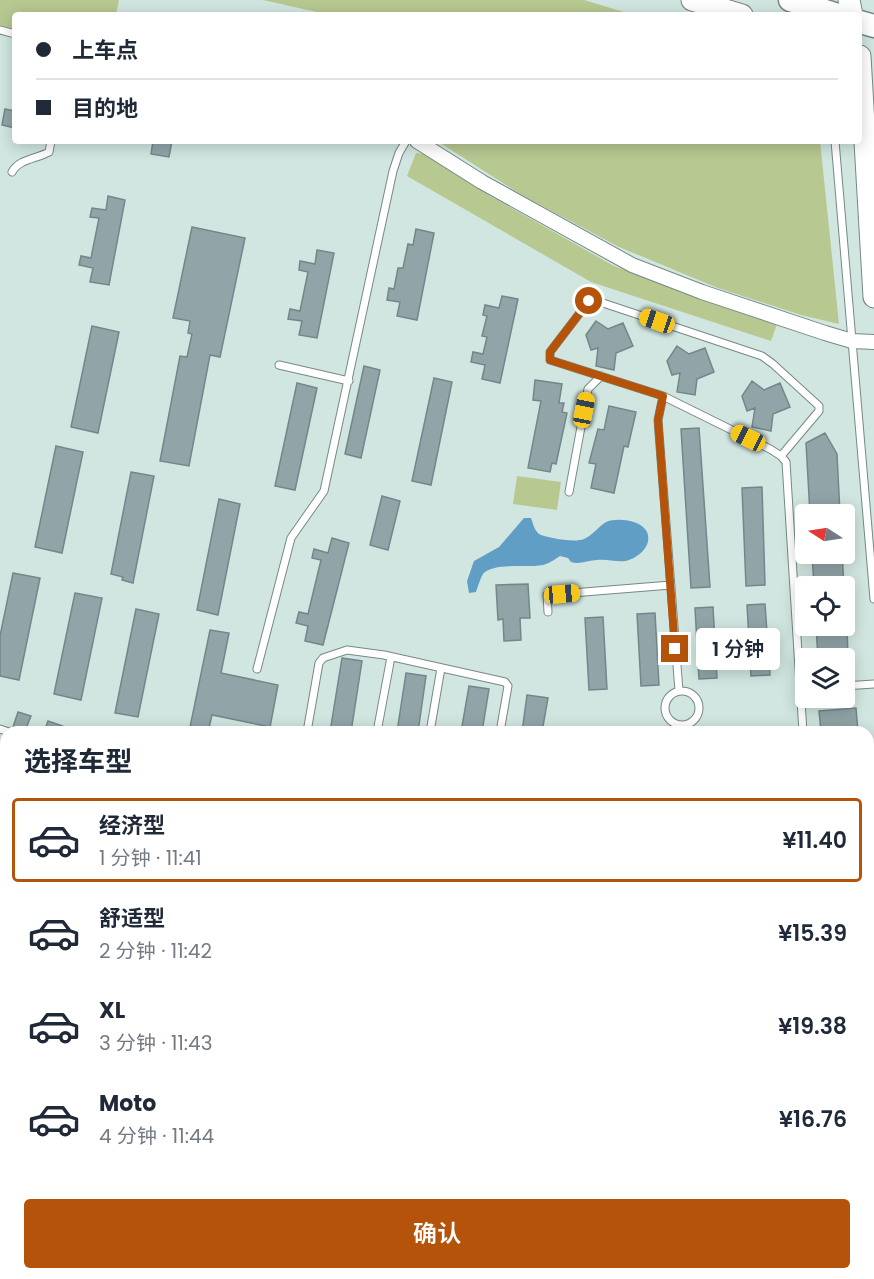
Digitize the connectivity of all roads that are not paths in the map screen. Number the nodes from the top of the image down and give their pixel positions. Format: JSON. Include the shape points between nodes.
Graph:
{"nodes":[{"id":1,"x":692,"y":0,"type":"edge"},
{"id":2,"x":790,"y":0,"type":"edge"},
{"id":3,"x":730,"y":12,"type":"edge"},
{"id":4,"x":828,"y":12,"type":"edge"},
{"id":5,"x":862,"y":87,"type":"edge"},
{"id":6,"x":50,"y":144,"type":"edge"},
{"id":7,"x":404,"y":144,"type":"edge"},
{"id":8,"x":422,"y":144,"type":"edge"},
{"id":9,"x":835,"y":144,"type":"edge"},
{"id":10,"x":858,"y":144,"type":"edge"},
{"id":11,"x":12,"y":172,"type":"dead end"},
{"id":12,"x":874,"y":288,"type":"edge"},
{"id":13,"x":852,"y":341,"type":"junction"},
{"id":14,"x":874,"y":342,"type":"edge"},
{"id":15,"x":279,"y":365,"type":"dead end"},
{"id":16,"x":601,"y":376,"type":"junction"},
{"id":17,"x":348,"y":381,"type":"junction"},
{"id":18,"x":663,"y":396,"type":"junction"},
{"id":19,"x":781,"y":456,"type":"junction"},
{"id":20,"x":569,"y":492,"type":"dead end"},
{"id":21,"x":671,"y":585,"type":"junction"},
{"id":22,"x":874,"y":599,"type":"edge"},
{"id":23,"x":548,"y":612,"type":"dead end"},
{"id":24,"x":800,"y":648,"type":"edge"},
{"id":25,"x":391,"y":657,"type":"junction"},
{"id":26,"x":441,"y":668,"type":"junction"},
{"id":27,"x":257,"y":669,"type":"dead end"},
{"id":28,"x":874,"y":684,"type":"edge"},
{"id":29,"x":855,"y":685,"type":"edge"},
{"id":30,"x":679,"y":691,"type":"junction"},
{"id":31,"x":803,"y":708,"type":"edge"},
{"id":32,"x":308,"y":726,"type":"edge"},
{"id":33,"x":378,"y":726,"type":"edge"},
{"id":34,"x":431,"y":726,"type":"edge"},
{"id":35,"x":502,"y":726,"type":"edge"},
{"id":36,"x":678,"y":726,"type":"edge"},
{"id":37,"x":688,"y":726,"type":"edge"},
{"id":38,"x":803,"y":726,"type":"edge"}],
"edges":[{"from":1,"to":3,"type":"main road"},
{"from":2,"to":4,"type":"highway"},
{"from":5,"to":12,"type":"main road"},
{"from":6,"to":11,"type":"lane","via":[[49,152],[20,162]]},
{"from":7,"to":17,"type":"lane","via":[[393,171]]},
{"from":8,"to":13,"type":"street","via":[[632,265]]},
{"from":9,"to":13,"type":"lane"},
{"from":10,"to":12,"type":"main road"},
{"from":13,"to":14,"type":"street"},
{"from":13,"to":22,"type":"lane"},
{"from":15,"to":17,"type":"lane"},
{"from":16,"to":18,"type":"lane"},
{"from":16,"to":19,"type":"lane","via":[[550,360],[550,352],[589,301],[594,300],[762,356],[819,406],[819,411]]},
{"from":16,"to":20,"type":"lane","via":[[588,389]]},
{"from":17,"to":27,"type":"lane","via":[[324,491],[291,538]]},
{"from":18,"to":19,"type":"lane"},
{"from":18,"to":21,"type":"lane","via":[[658,420]]},
{"from":19,"to":24,"type":"lane","via":[[786,462]]},
{"from":21,"to":23,"type":"lane","via":[[548,596]]},
{"from":21,"to":30,"type":"lane"},
{"from":25,"to":26,"type":"lane"},
{"from":25,"to":32,"type":"lane","via":[[347,650],[323,658]]},
{"from":25,"to":33,"type":"lane"},
{"from":26,"to":34,"type":"lane"},
{"from":26,"to":35,"type":"lane","via":[[505,682],[508,686]]},
{"from":28,"to":29,"type":"lane"},
{"from":30,"to":36,"type":"lane","via":[[665,702],[665,714]]},
{"from":30,"to":37,"type":"lane","via":[[694,696],[699,706]]},
{"from":31,"to":38,"type":"lane"}]}
